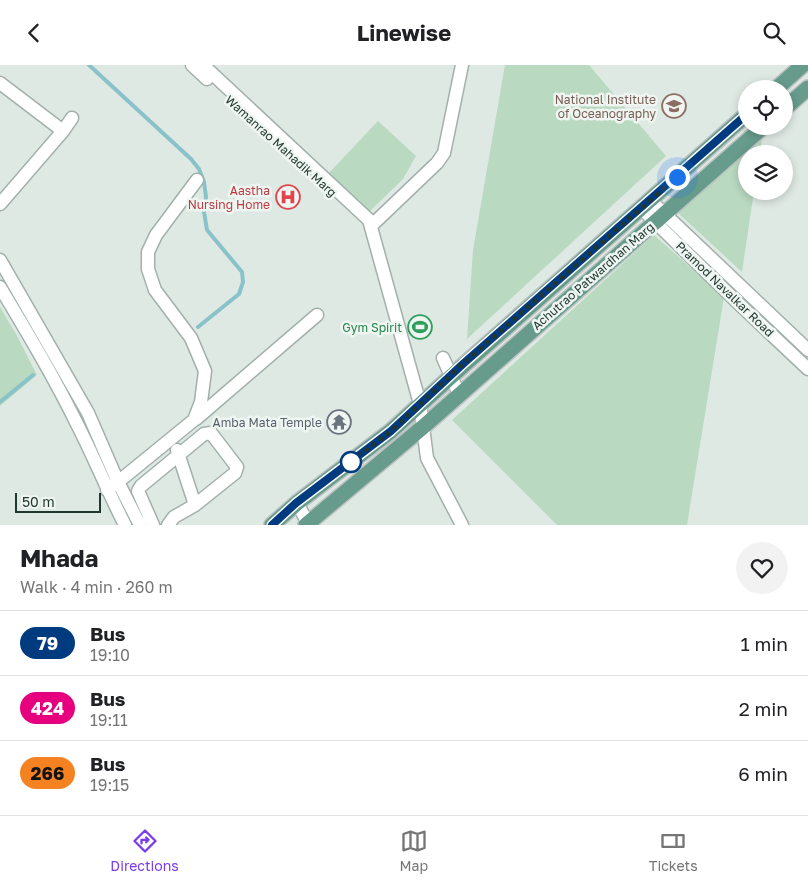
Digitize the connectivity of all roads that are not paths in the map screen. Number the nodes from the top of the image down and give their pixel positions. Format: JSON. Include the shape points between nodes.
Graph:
{"nodes":[{"id":1,"x":192,"y":65,"type":"edge"},
{"id":2,"x":203,"y":65,"type":"edge"},
{"id":3,"x":462,"y":65,"type":"edge"},
{"id":4,"x":803,"y":65,"type":"edge"},
{"id":5,"x":786,"y":80,"type":"edge"},
{"id":6,"x":0,"y":83,"type":"edge"},
{"id":7,"x":808,"y":88,"type":"edge"},
{"id":8,"x":793,"y":101,"type":"edge"},
{"id":9,"x":72,"y":118,"type":"dead end"},
{"id":10,"x":738,"y":122,"type":"edge"},
{"id":11,"x":63,"y":131,"type":"junction"},
{"id":12,"x":754,"y":135,"type":"edge"},
{"id":13,"x":197,"y":180,"type":"dead end"},
{"id":14,"x":0,"y":203,"type":"edge"},
{"id":15,"x":646,"y":205,"type":"junction"},
{"id":16,"x":660,"y":218,"type":"junction"},
{"id":17,"x":371,"y":225,"type":"junction"},
{"id":18,"x":0,"y":260,"type":"edge"},
{"id":19,"x":0,"y":287,"type":"edge"},
{"id":20,"x":317,"y":315,"type":"dead end"},
{"id":21,"x":808,"y":350,"type":"edge"},
{"id":22,"x":443,"y":358,"type":"dead end"},
{"id":23,"x":808,"y":369,"type":"edge"},
{"id":24,"x":451,"y":376,"type":"junction"},
{"id":25,"x":459,"y":394,"type":"junction"},
{"id":26,"x":420,"y":404,"type":"junction"},
{"id":27,"x":194,"y":420,"type":"junction"},
{"id":28,"x":422,"y":427,"type":"junction"},
{"id":29,"x":174,"y":437,"type":"junction"},
{"id":30,"x":179,"y":456,"type":"junction"},
{"id":31,"x":118,"y":482,"type":"junction"},
{"id":32,"x":107,"y":490,"type":"junction"},
{"id":33,"x":296,"y":503,"type":"junction"},
{"id":34,"x":195,"y":505,"type":"junction"},
{"id":35,"x":307,"y":524,"type":"edge"},
{"id":36,"x":125,"y":525,"type":"edge"},
{"id":37,"x":140,"y":525,"type":"edge"},
{"id":38,"x":152,"y":525,"type":"edge"},
{"id":39,"x":168,"y":525,"type":"edge"},
{"id":40,"x":272,"y":525,"type":"edge"},
{"id":41,"x":462,"y":525,"type":"edge"}],
"edges":[{"from":1,"to":17,"type":"street","name":"Wamanrao Mahadik Marg"},
{"from":2,"to":17,"type":"street","name":"Wamanrao Mahadik Marg"},
{"from":3,"to":17,"type":"street","via":[[444,153]]},
{"from":4,"to":5,"type":"main road"},
{"from":6,"to":11,"type":"street"},
{"from":7,"to":8,"type":"main road"},
{"from":9,"to":11,"type":"street"},
{"from":10,"to":15,"type":"main road","name":"Achutrao Patwardhan Marg"},
{"from":11,"to":14,"type":"street"},
{"from":12,"to":16,"type":"main road","name":"Achutrao Patwardhan Marg"},
{"from":13,"to":27,"type":"street","via":[[156,235],[148,252],[148,269],[155,290],[191,338],[205,371],[201,402]]},
{"from":15,"to":16,"type":"street","name":"Pramod Navalkar Road"},
{"from":15,"to":24,"type":"main road","name":"Achutrao Patwardhan Marg"},
{"from":16,"to":21,"type":"street","name":"Pramod Navalkar Road"},
{"from":16,"to":23,"type":"street","name":"Pramod Navalkar Road","via":[[737,303]]},
{"from":16,"to":25,"type":"main road","name":"Achutrao Patwardhan Marg"},
{"from":17,"to":26,"type":"street","name":"Wamanrao Mahadik Marg"},
{"from":18,"to":31,"type":"street","via":[[88,413]]},
{"from":19,"to":32,"type":"street","via":[[78,425]]},
{"from":20,"to":27,"type":"street"},
{"from":22,"to":24,"type":"street"},
{"from":24,"to":25,"type":"street"},
{"from":24,"to":26,"type":"main road","name":"Achutrao Patwardhan Marg"},
{"from":25,"to":28,"type":"main road","name":"Achutrao Patwardhan Marg"},
{"from":26,"to":28,"type":"street","name":"Wamanrao Mahadik Marg"},
{"from":26,"to":33,"type":"main road","name":"Achutrao Patwardhan Marg","via":[[391,431]]},
{"from":27,"to":29,"type":"street"},
{"from":28,"to":35,"type":"main road","name":"Achutrao Patwardhan Marg"},
{"from":28,"to":41,"type":"street","name":"Wamanrao Mahadik Marg","via":[[427,458]]},
{"from":29,"to":30,"type":"street"},
{"from":29,"to":31,"type":"street"},
{"from":30,"to":34,"type":"street"},
{"from":30,"to":34,"type":"street","via":[[204,434],[211,433],[237,467],[236,473]]},
{"from":30,"to":38,"type":"street","via":[[140,486],[138,491]]},
{"from":31,"to":32,"type":"street"},
{"from":31,"to":37,"type":"street"},
{"from":32,"to":36,"type":"street"},
{"from":33,"to":35,"type":"street"},
{"from":33,"to":40,"type":"main road","name":"Achutrao Patwardhan Marg"},
{"from":34,"to":39,"type":"street","via":[[174,517]]}]}
